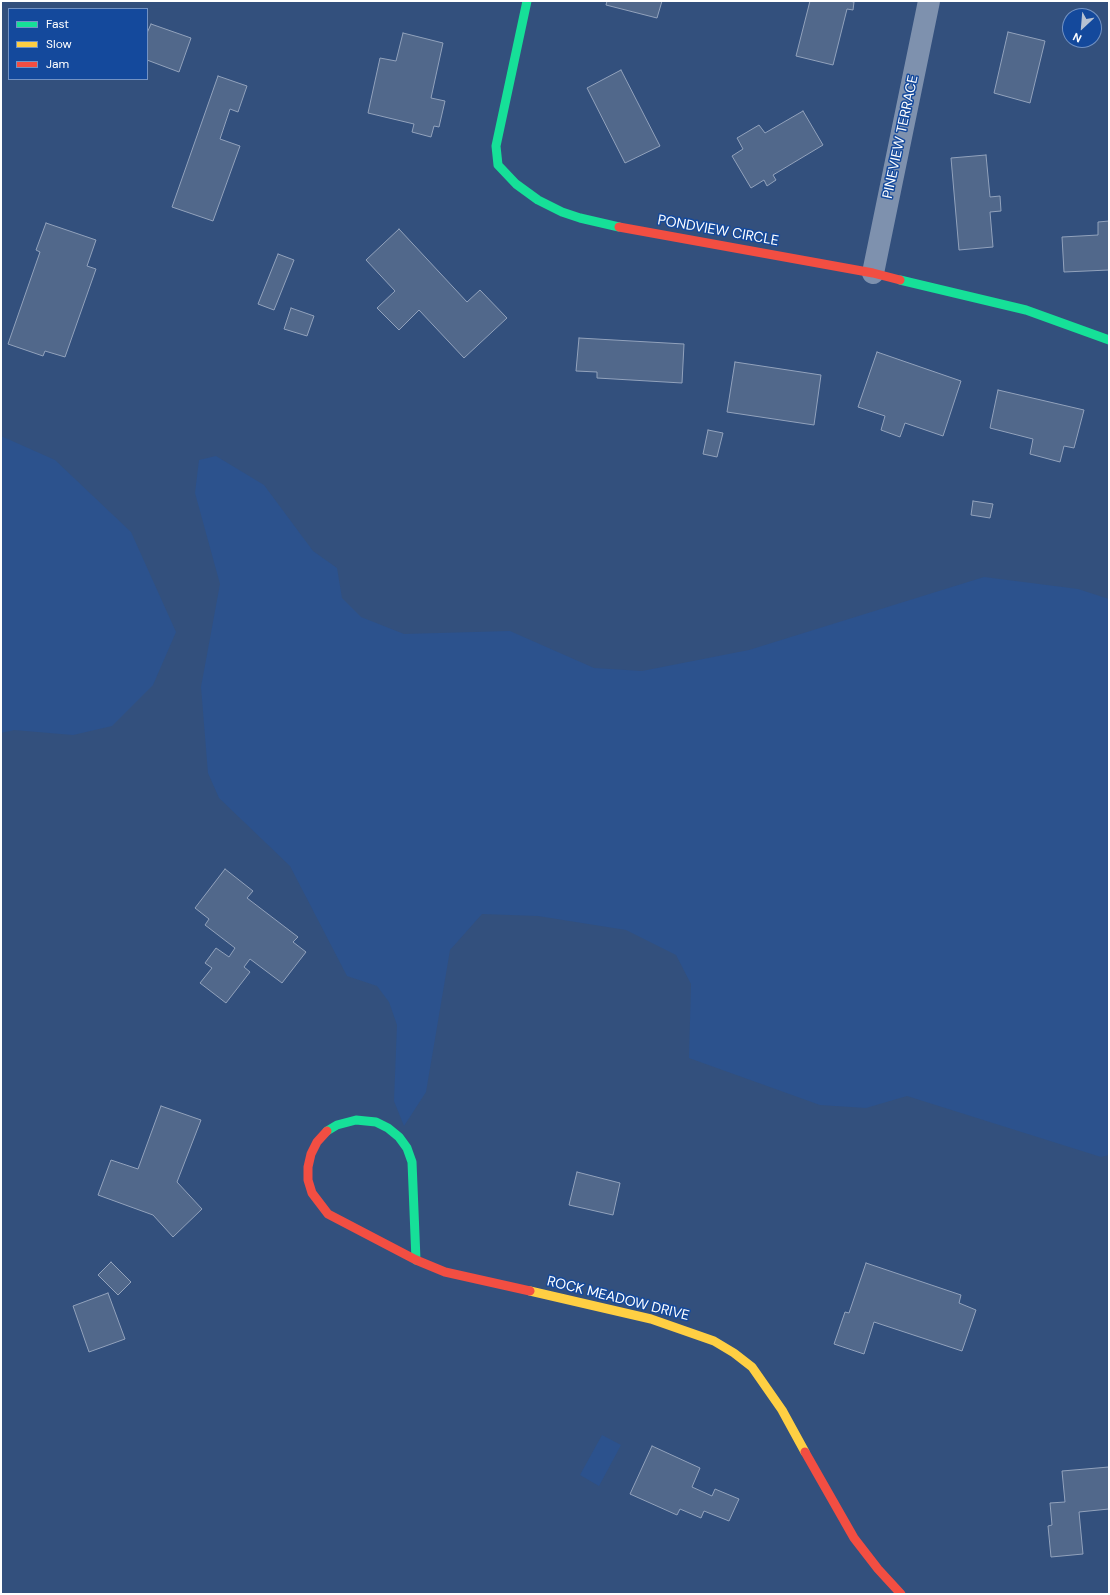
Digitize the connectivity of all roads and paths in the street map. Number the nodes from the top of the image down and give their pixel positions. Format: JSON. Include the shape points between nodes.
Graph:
{"nodes":[{"id":1,"x":527,"y":1,"type":"edge"},
{"id":2,"x":929,"y":1,"type":"edge"},
{"id":3,"x":873,"y":273,"type":"junction"},
{"id":4,"x":1109,"y":340,"type":"edge"},
{"id":5,"x":416,"y":1260,"type":"junction"},
{"id":6,"x":901,"y":1594,"type":"edge"}],
"edges":[{"from":1,"to":3,"type":"street","name":"PONDVIEW CIRCLE","via":[[496,146],[498,165],[516,184],[550,207],[580,218]]},
{"from":2,"to":3,"type":"street","name":"PINEVIEW TERRACE"},
{"from":3,"to":4,"type":"street","name":"PONDVIEW CIRCLE","via":[[1026,310]]},
{"from":5,"to":5,"type":"street","name":"ROCK MEADOW DRIVE","via":[[340,1221],[328,1214],[319,1204],[308,1180],[308,1167],[317,1142],[326,1132],[337,1125],[356,1120],[376,1122],[399,1137],[407,1148],[412,1162]]},
{"from":5,"to":6,"type":"street","name":"ROCK MEADOW DRIVE","via":[[467,1278],[679,1328],[714,1341],[734,1353],[752,1367],[762,1380],[782,1410],[854,1538],[878,1570]]}]}
